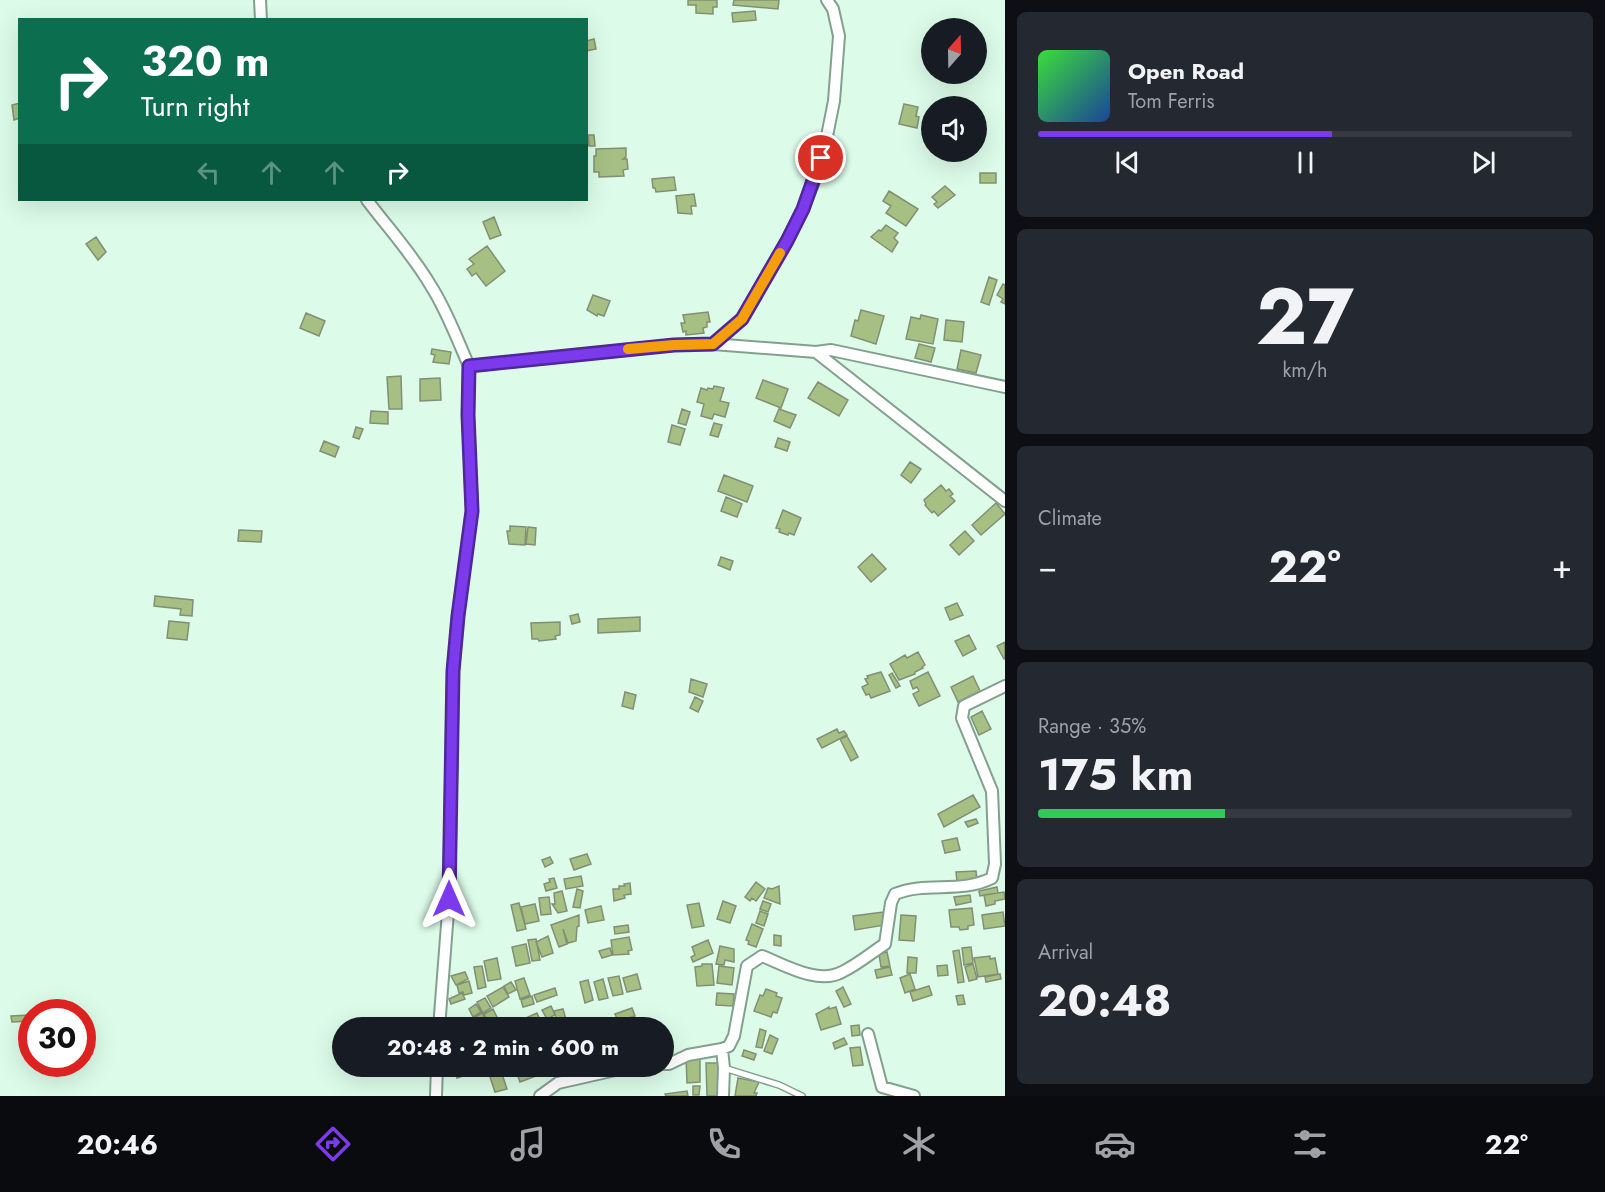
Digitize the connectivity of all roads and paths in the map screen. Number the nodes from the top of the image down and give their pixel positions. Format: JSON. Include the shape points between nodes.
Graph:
{"nodes":[{"id":1,"x":260,"y":0,"type":"edge"},
{"id":2,"x":827,"y":0,"type":"edge"},
{"id":3,"x":261,"y":18,"type":"edge"},
{"id":4,"x":368,"y":201,"type":"edge"},
{"id":5,"x":713,"y":344,"type":"junction"},
{"id":6,"x":816,"y":352,"type":"junction"},
{"id":7,"x":469,"y":366,"type":"junction"},
{"id":8,"x":1005,"y":387,"type":"edge"},
{"id":9,"x":1005,"y":501,"type":"edge"},
{"id":10,"x":1005,"y":686,"type":"edge"},
{"id":11,"x":440,"y":1017,"type":"edge"},
{"id":12,"x":868,"y":1034,"type":"dead end"},
{"id":13,"x":722,"y":1049,"type":"junction"},
{"id":14,"x":674,"y":1062,"type":"edge"},
{"id":15,"x":724,"y":1068,"type":"junction"},
{"id":16,"x":437,"y":1077,"type":"edge"},
{"id":17,"x":584,"y":1077,"type":"edge"},
{"id":18,"x":436,"y":1096,"type":"edge"},
{"id":19,"x":540,"y":1096,"type":"edge"},
{"id":20,"x":723,"y":1096,"type":"edge"},
{"id":21,"x":802,"y":1096,"type":"edge"},
{"id":22,"x":914,"y":1096,"type":"edge"}],
"edges":[{"from":1,"to":3,"type":"street"},
{"from":2,"to":5,"type":"street","via":[[839,36],[834,101],[817,174],[787,241],[742,319]]},
{"from":4,"to":7,"type":"street","via":[[432,286]]},
{"from":5,"to":6,"type":"street"},
{"from":5,"to":7,"type":"street"},
{"from":6,"to":8,"type":"street","via":[[831,350]]},
{"from":6,"to":9,"type":"street"},
{"from":7,"to":11,"type":"street","via":[[472,511],[453,671],[449,899]]},
{"from":10,"to":13,"type":"street","via":[[964,706],[962,711],[992,791],[992,878],[980,884],[928,886],[895,894],[885,944],[841,974],[809,974],[762,956],[755,959],[747,966],[734,1036],[729,1046]]},
{"from":12,"to":22,"type":"street","via":[[882,1087]]},
{"from":13,"to":14,"type":"street"},
{"from":13,"to":15,"type":"street"},
{"from":15,"to":20,"type":"street"},
{"from":15,"to":21,"type":"lane"},
{"from":16,"to":18,"type":"street"},
{"from":17,"to":19,"type":"street","via":[[558,1083]]}]}
